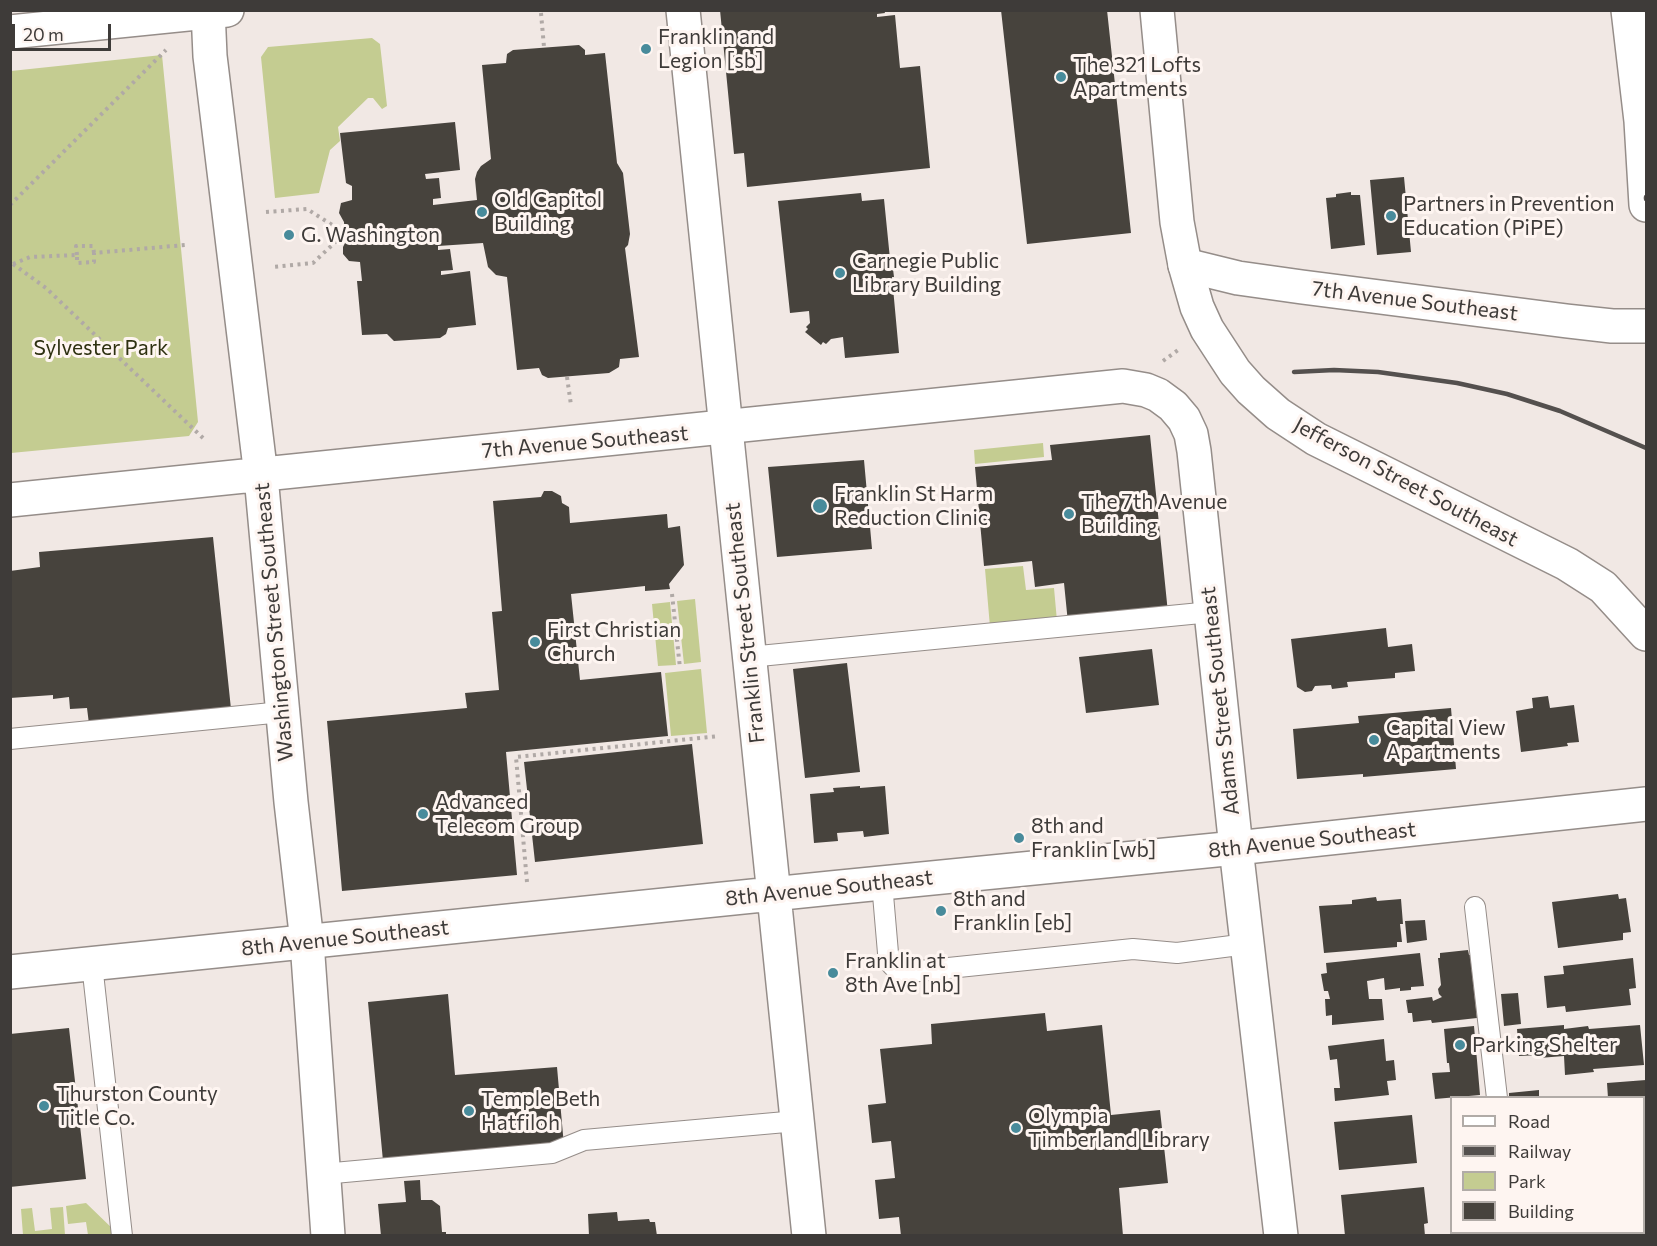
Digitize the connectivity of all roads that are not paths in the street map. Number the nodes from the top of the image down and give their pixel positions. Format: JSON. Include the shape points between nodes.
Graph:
{"nodes":[{"id":1,"x":683,"y":10,"type":"edge"},
{"id":2,"x":1157,"y":10,"type":"edge"},
{"id":3,"x":1629,"y":10,"type":"edge"},
{"id":4,"x":215,"y":11,"type":"edge"},
{"id":5,"x":10,"y":32,"type":"edge"},
{"id":6,"x":1647,"y":205,"type":"edge"},
{"id":7,"x":1185,"y":265,"type":"junction"},
{"id":8,"x":1647,"y":326,"type":"edge"},
{"id":9,"x":1158,"y":395,"type":"joint"},
{"id":10,"x":726,"y":428,"type":"junction"},
{"id":11,"x":261,"y":476,"type":"junction"},
{"id":12,"x":10,"y":500,"type":"edge"},
{"id":13,"x":1211,"y":612,"type":"junction"},
{"id":14,"x":1647,"y":634,"type":"edge"},
{"id":15,"x":748,"y":657,"type":"junction"},
{"id":16,"x":282,"y":712,"type":"junction"},
{"id":17,"x":10,"y":739,"type":"edge"},
{"id":18,"x":1647,"y":804,"type":"edge"},
{"id":19,"x":1236,"y":848,"type":"junction"},
{"id":20,"x":882,"y":883,"type":"junction"},
{"id":21,"x":773,"y":894,"type":"junction"},
{"id":22,"x":1475,"y":907,"type":"dead end"},
{"id":23,"x":306,"y":942,"type":"junction"},
{"id":24,"x":1247,"y":944,"type":"junction"},
{"id":25,"x":92,"y":964,"type":"junction"},
{"id":26,"x":10,"y":972,"type":"edge"},
{"id":27,"x":1497,"y":1096,"type":"edge"},
{"id":28,"x":798,"y":1121,"type":"junction"},
{"id":29,"x":323,"y":1174,"type":"junction"},
{"id":30,"x":122,"y":1236,"type":"edge"},
{"id":31,"x":328,"y":1236,"type":"edge"},
{"id":32,"x":809,"y":1236,"type":"edge"},
{"id":33,"x":1281,"y":1236,"type":"edge"}],
"edges":[{"from":1,"to":10,"type":"street","name":"Franklin Street Southeast"},
{"from":2,"to":7,"type":"street","via":[[1177,222]]},
{"from":3,"to":6,"type":"street"},
{"from":4,"to":5,"type":"street"},
{"from":4,"to":11,"type":"street","name":"Washington Street Southeast","via":[[208,32]]},
{"from":7,"to":8,"type":"street","name":"7th Avenue Southeast","via":[[1238,278],[1567,321]]},
{"from":7,"to":14,"type":"street","name":"Jefferson Street Southeast","via":[[1197,307],[1216,345],[1251,390],[1278,414],[1316,439],[1567,564],[1603,587]]},
{"from":9,"to":10,"type":"street","name":"7th Avenue Southeast","via":[[1123,386]]},
{"from":9,"to":13,"type":"street","name":"Adams Street Southeast","via":[[1185,419],[1191,434]]},
{"from":10,"to":11,"type":"street","name":"7th Avenue Southeast"},
{"from":10,"to":15,"type":"street","name":"Franklin Street Southeast"},
{"from":11,"to":12,"type":"street","name":"7th Avenue Southeast"},
{"from":11,"to":16,"type":"street","name":"Washington Street Southeast"},
{"from":13,"to":15,"type":"lane"},
{"from":13,"to":19,"type":"street","name":"Adams Street Southeast"},
{"from":15,"to":21,"type":"street","name":"Franklin Street Southeast"},
{"from":16,"to":17,"type":"lane"},
{"from":16,"to":23,"type":"street","name":"Washington Street Southeast"},
{"from":18,"to":19,"type":"street","name":"8th Avenue Southeast"},
{"from":19,"to":20,"type":"street","name":"8th Avenue Southeast"},
{"from":19,"to":24,"type":"street","name":"Adams Street Southeast"},
{"from":20,"to":21,"type":"street","name":"8th Avenue Southeast"},
{"from":20,"to":24,"type":"lane","via":[[888,953],[900,973],[1133,949],[1177,953]]},
{"from":21,"to":23,"type":"street","name":"8th Avenue Southeast"},
{"from":21,"to":28,"type":"street","name":"Franklin Street Southeast"},
{"from":22,"to":27,"type":"lane"},
{"from":23,"to":25,"type":"street","name":"8th Avenue Southeast"},
{"from":23,"to":29,"type":"street","name":"Washington Street Southeast"},
{"from":24,"to":33,"type":"street","name":"Adams Street Southeast"},
{"from":25,"to":26,"type":"street","name":"8th Avenue Southeast"},
{"from":25,"to":30,"type":"lane"},
{"from":28,"to":29,"type":"lane","via":[[584,1140],[552,1153]]},
{"from":28,"to":32,"type":"street","name":"Franklin Street Southeast"},
{"from":29,"to":31,"type":"street","name":"Washington Street Southeast"}]}
